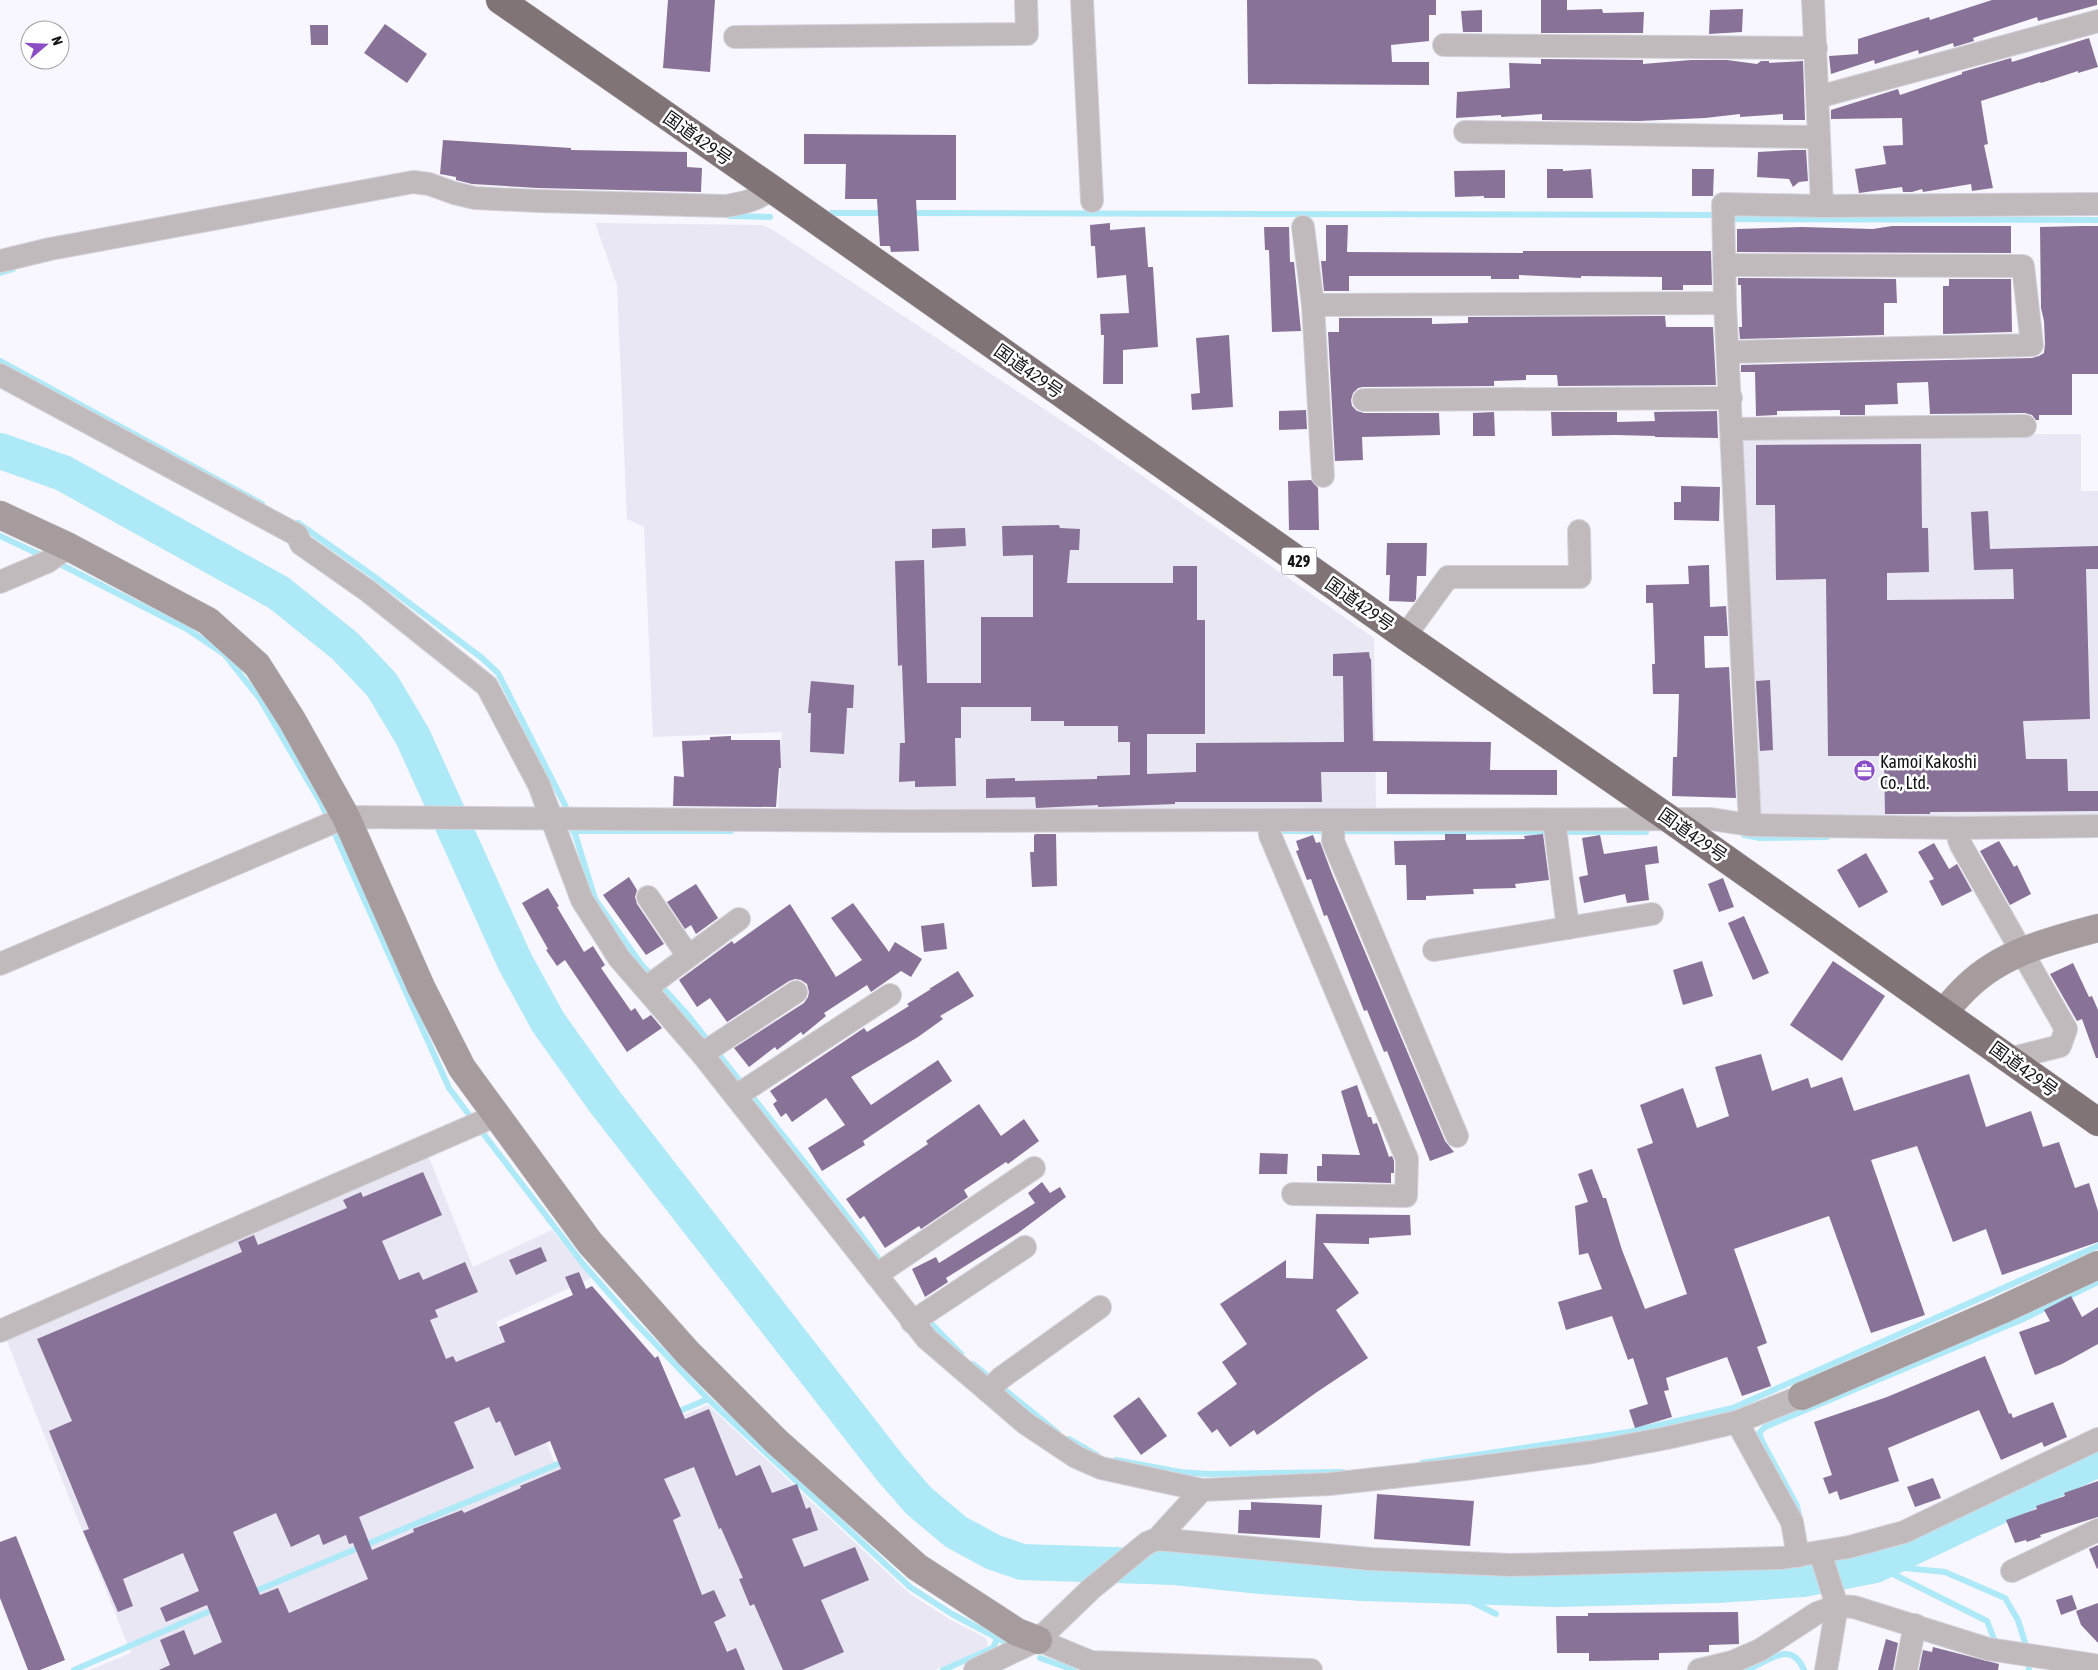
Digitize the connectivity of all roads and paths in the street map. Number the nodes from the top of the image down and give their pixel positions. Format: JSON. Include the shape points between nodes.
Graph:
{"nodes":[{"id":1,"x":500,"y":0,"type":"edge"},
{"id":2,"x":1026,"y":0,"type":"edge"},
{"id":3,"x":1082,"y":0,"type":"edge"},
{"id":4,"x":1813,"y":0,"type":"edge"},
{"id":5,"x":2098,"y":21,"type":"edge"},
{"id":6,"x":735,"y":37,"type":"dead end"},
{"id":7,"x":1444,"y":45,"type":"dead end"},
{"id":8,"x":1816,"y":48,"type":"junction"},
{"id":9,"x":1818,"y":97,"type":"junction"},
{"id":10,"x":1465,"y":132,"type":"dead end"},
{"id":11,"x":1818,"y":137,"type":"junction"},
{"id":12,"x":772,"y":189,"type":"junction"},
{"id":13,"x":1092,"y":201,"type":"dead end"},
{"id":14,"x":2098,"y":204,"type":"edge"},
{"id":15,"x":1822,"y":206,"type":"junction"},
{"id":16,"x":1303,"y":227,"type":"dead end"},
{"id":17,"x":0,"y":261,"type":"edge"},
{"id":18,"x":1725,"y":265,"type":"junction"},
{"id":19,"x":1725,"y":304,"type":"junction"},
{"id":20,"x":1313,"y":305,"type":"junction"},
{"id":21,"x":1728,"y":352,"type":"junction"},
{"id":22,"x":0,"y":375,"type":"edge"},
{"id":23,"x":1731,"y":398,"type":"junction"},
{"id":24,"x":1364,"y":400,"type":"dead end"},
{"id":25,"x":2025,"y":426,"type":"dead end"},
{"id":26,"x":1732,"y":429,"type":"junction"},
{"id":27,"x":1323,"y":476,"type":"dead end"},
{"id":28,"x":0,"y":515,"type":"edge"},
{"id":29,"x":1579,"y":531,"type":"dead end"},
{"id":30,"x":58,"y":555,"type":"junction"},
{"id":31,"x":0,"y":582,"type":"edge"},
{"id":32,"x":1405,"y":636,"type":"junction"},
{"id":33,"x":564,"y":819,"type":"junction"},
{"id":34,"x":1671,"y":820,"type":"junction"},
{"id":35,"x":336,"y":821,"type":"junction"},
{"id":36,"x":1750,"y":825,"type":"junction"},
{"id":37,"x":2098,"y":826,"type":"edge"},
{"id":38,"x":1333,"y":827,"type":"junction"},
{"id":39,"x":1270,"y":828,"type":"junction"},
{"id":40,"x":1555,"y":828,"type":"junction"},
{"id":41,"x":1958,"y":833,"type":"junction"},
{"id":42,"x":648,"y":897,"type":"dead end"},
{"id":43,"x":1652,"y":914,"type":"dead end"},
{"id":44,"x":739,"y":919,"type":"dead end"},
{"id":45,"x":1568,"y":928,"type":"junction"},
{"id":46,"x":2098,"y":928,"type":"edge"},
{"id":47,"x":1434,"y":950,"type":"dead end"},
{"id":48,"x":2023,"y":952,"type":"junction"},
{"id":49,"x":688,"y":956,"type":"junction"},
{"id":50,"x":0,"y":964,"type":"edge"},
{"id":51,"x":653,"y":982,"type":"junction"},
{"id":52,"x":796,"y":992,"type":"dead end"},
{"id":53,"x":890,"y":995,"type":"dead end"},
{"id":54,"x":1944,"y":1012,"type":"junction"},
{"id":55,"x":709,"y":1049,"type":"junction"},
{"id":56,"x":2009,"y":1059,"type":"junction"},
{"id":57,"x":744,"y":1092,"type":"junction"},
{"id":58,"x":484,"y":1121,"type":"junction"},
{"id":59,"x":2098,"y":1122,"type":"edge"},
{"id":60,"x":1457,"y":1136,"type":"dead end"},
{"id":61,"x":1034,"y":1168,"type":"dead end"},
{"id":62,"x":1293,"y":1194,"type":"dead end"},
{"id":63,"x":1025,"y":1247,"type":"dead end"},
{"id":64,"x":2098,"y":1265,"type":"edge"},
{"id":65,"x":883,"y":1270,"type":"junction"},
{"id":66,"x":1100,"y":1307,"type":"dead end"},
{"id":67,"x":920,"y":1317,"type":"junction"},
{"id":68,"x":0,"y":1332,"type":"edge"},
{"id":69,"x":994,"y":1385,"type":"junction"},
{"id":70,"x":1802,"y":1396,"type":"joint"},
{"id":71,"x":1737,"y":1422,"type":"junction"},
{"id":72,"x":2098,"y":1439,"type":"edge"},
{"id":73,"x":1202,"y":1490,"type":"junction"},
{"id":74,"x":2098,"y":1530,"type":"edge"},
{"id":75,"x":1152,"y":1541,"type":"junction"},
{"id":76,"x":1810,"y":1555,"type":"junction"},
{"id":77,"x":2012,"y":1571,"type":"dead end"},
{"id":78,"x":1835,"y":1600,"type":"junction"},
{"id":79,"x":1915,"y":1625,"type":"junction"},
{"id":80,"x":1038,"y":1640,"type":"junction"},
{"id":81,"x":2095,"y":1665,"type":"edge"},
{"id":82,"x":975,"y":1670,"type":"edge"},
{"id":83,"x":1311,"y":1670,"type":"edge"},
{"id":84,"x":1699,"y":1670,"type":"edge"},
{"id":85,"x":1826,"y":1670,"type":"edge"},
{"id":86,"x":1906,"y":1670,"type":"edge"}],
"edges":[{"from":1,"to":12,"type":"highway","name":"国道429号","number":"429"},
{"from":2,"to":6,"type":"street","via":[[1027,34]]},
{"from":3,"to":13,"type":"street"},
{"from":4,"to":8,"type":"street"},
{"from":5,"to":9,"type":"street"},
{"from":7,"to":8,"type":"street"},
{"from":8,"to":9,"type":"street"},
{"from":9,"to":11,"type":"street"},
{"from":10,"to":11,"type":"street"},
{"from":11,"to":15,"type":"street"},
{"from":12,"to":17,"type":"street","via":[[760,198],[726,206],[475,198],[414,182]]},
{"from":12,"to":32,"type":"highway","name":"国道429号","number":"429"},
{"from":14,"to":15,"type":"street"},
{"from":15,"to":18,"type":"street","via":[[1723,204]]},
{"from":16,"to":20,"type":"street"},
{"from":18,"to":19,"type":"street"},
{"from":18,"to":21,"type":"street","via":[[2023,266],[2032,345]]},
{"from":19,"to":20,"type":"street"},
{"from":19,"to":21,"type":"street"},
{"from":20,"to":27,"type":"street"},
{"from":21,"to":23,"type":"street"},
{"from":22,"to":33,"type":"street","via":[[296,536],[301,544],[368,591],[487,686],[539,785]]},
{"from":23,"to":24,"type":"street"},
{"from":23,"to":26,"type":"street"},
{"from":25,"to":26,"type":"street"},
{"from":26,"to":36,"type":"street"},
{"from":28,"to":30,"type":"street"},
{"from":29,"to":32,"type":"street","via":[[1580,577],[1448,577]]},
{"from":30,"to":31,"type":"street"},
{"from":30,"to":35,"type":"street","via":[[208,621],[257,665],[292,720]]},
{"from":32,"to":34,"type":"highway","name":"国道429号","number":"429"},
{"from":33,"to":35,"type":"street"},
{"from":33,"to":39,"type":"street"},
{"from":33,"to":51,"type":"street","via":[[582,900],[618,958]]},
{"from":34,"to":36,"type":"street","via":[[1711,818]]},
{"from":34,"to":40,"type":"street"},
{"from":34,"to":54,"type":"highway","name":"国道429号","number":"429"},
{"from":35,"to":50,"type":"street"},
{"from":35,"to":58,"type":"street","via":[[462,1068]]},
{"from":36,"to":41,"type":"street"},
{"from":37,"to":41,"type":"street"},
{"from":38,"to":39,"type":"street"},
{"from":38,"to":40,"type":"street"},
{"from":38,"to":60,"type":"street","via":[[1333,841]]},
{"from":39,"to":62,"type":"street","via":[[1407,1159],[1406,1196]]},
{"from":40,"to":45,"type":"street"},
{"from":41,"to":48,"type":"street"},
{"from":42,"to":49,"type":"street"},
{"from":43,"to":45,"type":"street"},
{"from":44,"to":49,"type":"street"},
{"from":45,"to":47,"type":"street"},
{"from":46,"to":48,"type":"street","via":[[2040,943]]},
{"from":48,"to":54,"type":"street","via":[[1999,963],[1969,985]]},
{"from":48,"to":56,"type":"street","via":[[2066,1029],[2060,1046]]},
{"from":49,"to":51,"type":"street"},
{"from":51,"to":55,"type":"street"},
{"from":52,"to":55,"type":"street"},
{"from":53,"to":57,"type":"street"},
{"from":54,"to":56,"type":"highway","name":"国道429号","number":"429"},
{"from":55,"to":57,"type":"street"},
{"from":56,"to":59,"type":"highway","name":"国道429号","number":"429"},
{"from":57,"to":65,"type":"street"},
{"from":58,"to":68,"type":"street"},
{"from":58,"to":80,"type":"street","via":[[688,1353],[776,1441],[917,1567],[1017,1632]]},
{"from":61,"to":65,"type":"street"},
{"from":63,"to":67,"type":"street"},
{"from":64,"to":70,"type":"street"},
{"from":65,"to":67,"type":"street"},
{"from":66,"to":69,"type":"street"},
{"from":67,"to":69,"type":"street","via":[[927,1339]]},
{"from":69,"to":73,"type":"street","via":[[1025,1423],[1076,1457],[1101,1468]]},
{"from":70,"to":71,"type":"street"},
{"from":71,"to":73,"type":"street","via":[[1592,1452],[1437,1473],[1330,1484]]},
{"from":71,"to":76,"type":"street"},
{"from":72,"to":76,"type":"street","via":[[1904,1532]]},
{"from":73,"to":75,"type":"street"},
{"from":74,"to":77,"type":"street"},
{"from":75,"to":76,"type":"street","via":[[1371,1559],[1511,1565],[1756,1560]]},
{"from":75,"to":80,"type":"street","via":[[1091,1589]]},
{"from":76,"to":78,"type":"street"},
{"from":78,"to":79,"type":"street"},
{"from":78,"to":84,"type":"street","via":[[1760,1650],[1732,1662]]},
{"from":78,"to":85,"type":"street"},
{"from":79,"to":81,"type":"street","via":[[1993,1650]]},
{"from":79,"to":86,"type":"street"},
{"from":80,"to":82,"type":"street"},
{"from":80,"to":83,"type":"street","via":[[1091,1662]]}]}
